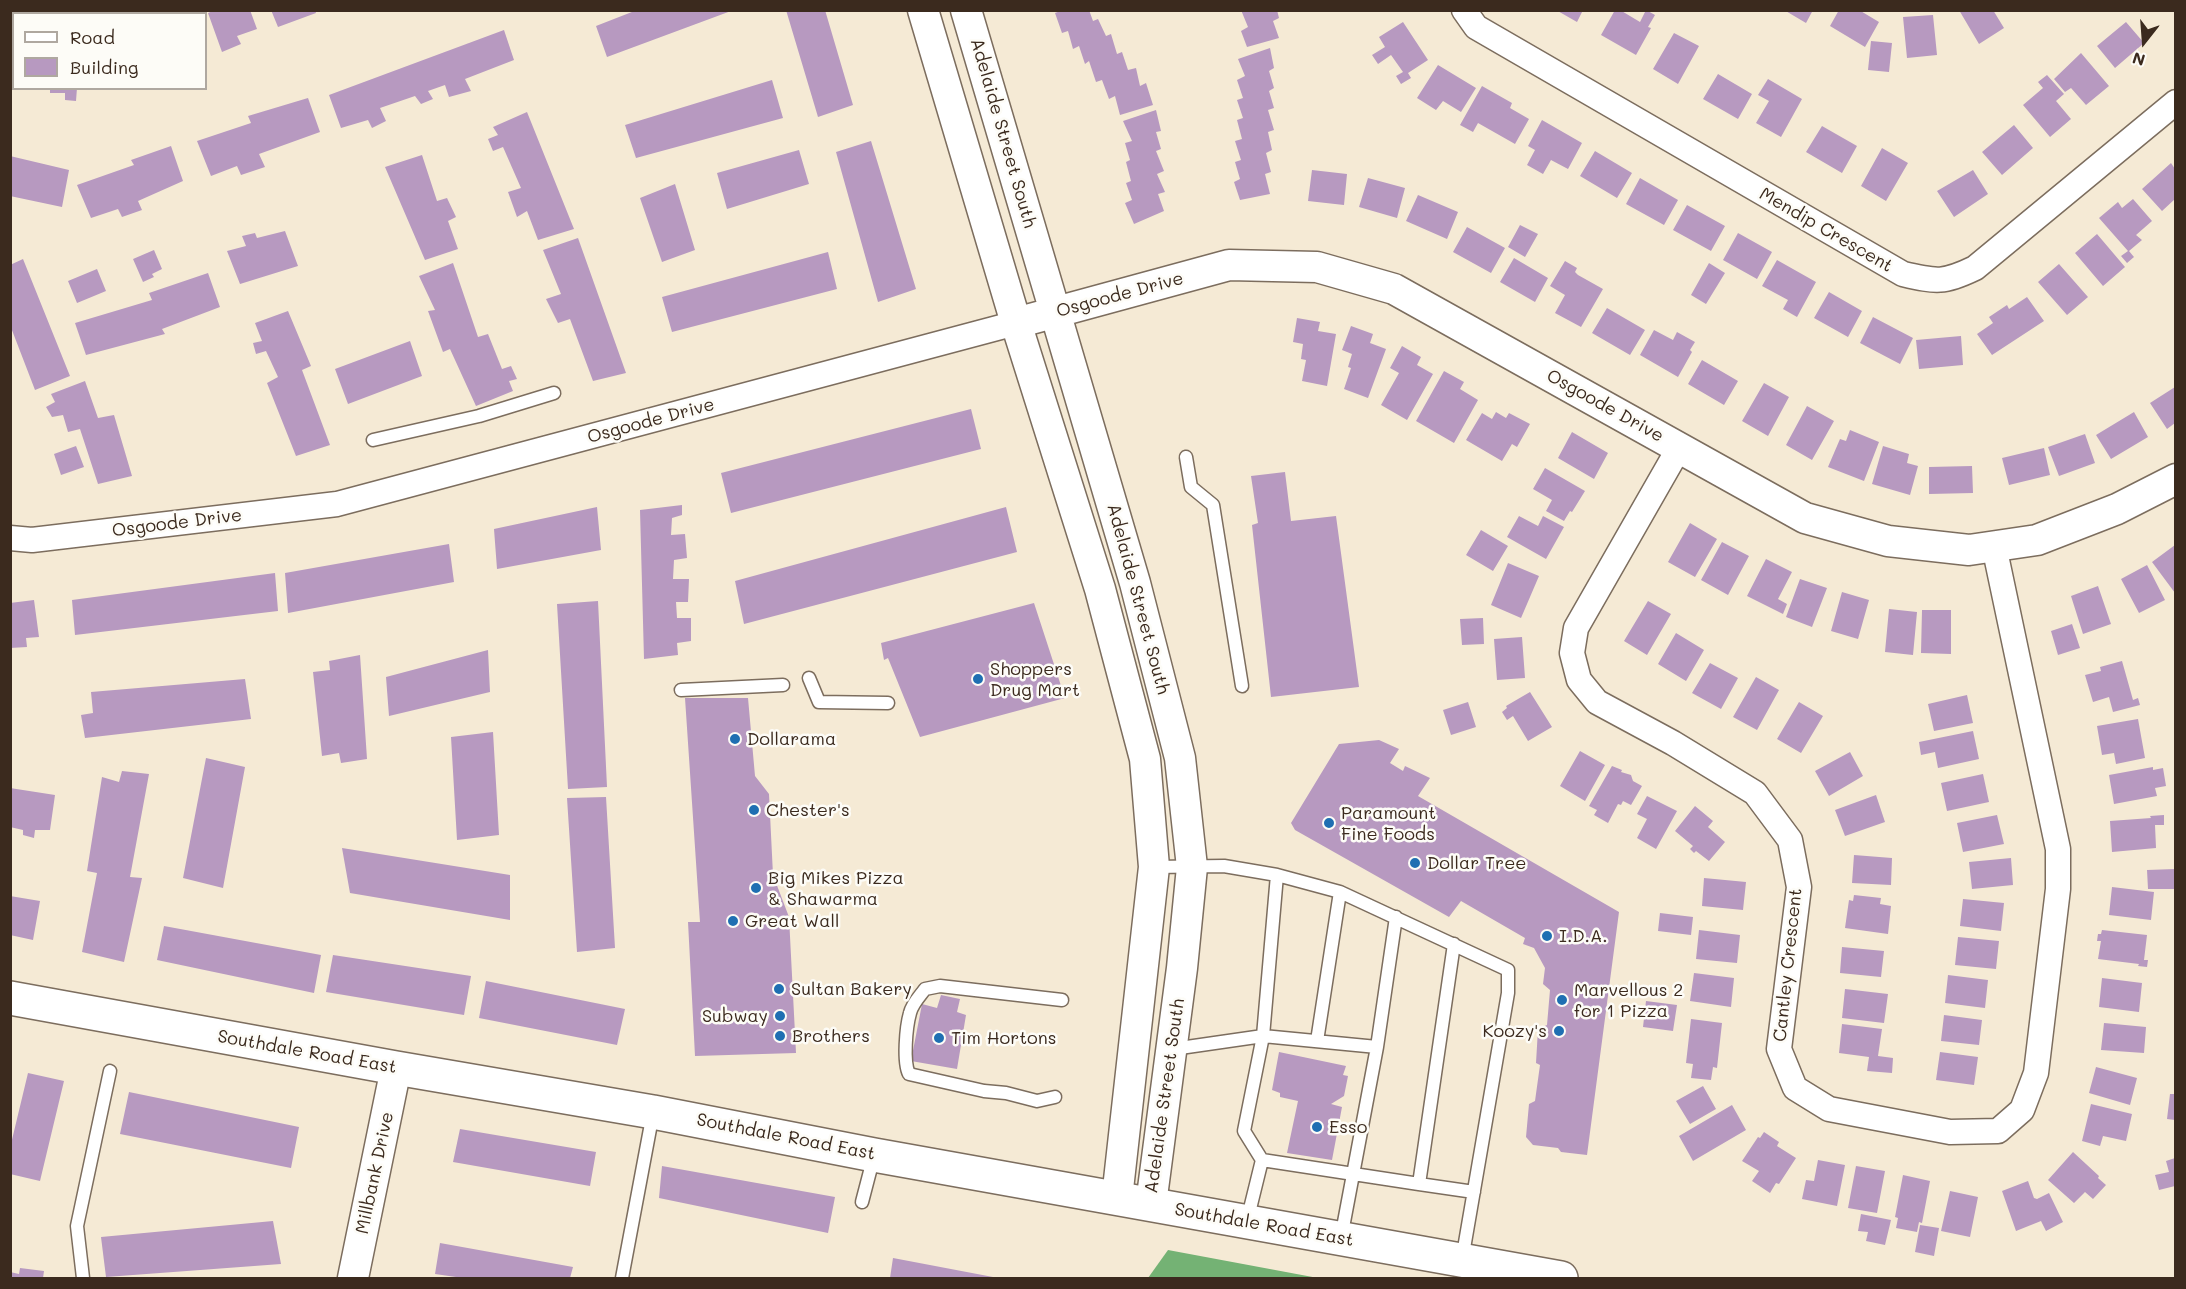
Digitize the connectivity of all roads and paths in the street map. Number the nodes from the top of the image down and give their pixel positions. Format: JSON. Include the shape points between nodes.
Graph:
{"nodes":[{"id":1,"x":923,"y":10,"type":"edge"},
{"id":2,"x":966,"y":10,"type":"edge"},
{"id":3,"x":1464,"y":10,"type":"edge"},
{"id":4,"x":2175,"y":102,"type":"edge"},
{"id":5,"x":1055,"y":312,"type":"junction"},
{"id":6,"x":1016,"y":323,"type":"junction"},
{"id":7,"x":554,"y":393,"type":"dead end"},
{"id":8,"x":373,"y":440,"type":"dead end"},
{"id":9,"x":1679,"y":448,"type":"junction"},
{"id":10,"x":1186,"y":457,"type":"dead end"},
{"id":11,"x":2175,"y":479,"type":"edge"},
{"id":12,"x":10,"y":538,"type":"edge"},
{"id":13,"x":1994,"y":546,"type":"junction"},
{"id":14,"x":809,"y":678,"type":"dead end"},
{"id":15,"x":783,"y":685,"type":"dead end"},
{"id":16,"x":1242,"y":686,"type":"dead end"},
{"id":17,"x":681,"y":690,"type":"dead end"},
{"id":18,"x":888,"y":703,"type":"dead end"},
{"id":19,"x":1154,"y":867,"type":"junction"},
{"id":20,"x":1192,"y":867,"type":"junction"},
{"id":21,"x":1277,"y":875,"type":"junction"},
{"id":22,"x":1340,"y":892,"type":"junction"},
{"id":23,"x":1396,"y":916,"type":"junction"},
{"id":24,"x":1454,"y":944,"type":"junction"},
{"id":25,"x":10,"y":998,"type":"edge"},
{"id":26,"x":1062,"y":1000,"type":"dead end"},
{"id":27,"x":1263,"y":1036,"type":"junction"},
{"id":28,"x":1317,"y":1041,"type":"junction"},
{"id":29,"x":1377,"y":1047,"type":"junction"},
{"id":30,"x":1171,"y":1050,"type":"junction"},
{"id":31,"x":396,"y":1068,"type":"junction"},
{"id":32,"x":110,"y":1071,"type":"dead end"},
{"id":33,"x":1055,"y":1098,"type":"dead end"},
{"id":34,"x":653,"y":1112,"type":"junction"},
{"id":35,"x":874,"y":1155,"type":"junction"},
{"id":36,"x":1262,"y":1160,"type":"junction"},
{"id":37,"x":1352,"y":1175,"type":"junction"},
{"id":38,"x":1419,"y":1184,"type":"junction"},
{"id":39,"x":1474,"y":1192,"type":"junction"},
{"id":40,"x":1117,"y":1198,"type":"junction"},
{"id":41,"x":862,"y":1202,"type":"dead end"},
{"id":42,"x":1151,"y":1204,"type":"junction"},
{"id":43,"x":1247,"y":1222,"type":"junction"},
{"id":44,"x":1341,"y":1239,"type":"junction"},
{"id":45,"x":1462,"y":1260,"type":"junction"},
{"id":46,"x":83,"y":1278,"type":"edge"},
{"id":47,"x":353,"y":1278,"type":"edge"},
{"id":48,"x":622,"y":1278,"type":"edge"},
{"id":49,"x":1561,"y":1278,"type":"edge"}],
"edges":[{"from":1,"to":6,"type":"street","name":"Adelaide Street South"},
{"from":2,"to":5,"type":"street","name":"Adelaide Street South"},
{"from":3,"to":4,"type":"street","name":"Mendip Crescent","via":[[1476,27],[1486,33],[1903,274],[1928,280],[1951,279],[1975,268]]},
{"from":5,"to":6,"type":"street","name":"Osgoode Drive"},
{"from":5,"to":9,"type":"street","name":"Osgoode Drive","via":[[1229,265],[1317,267],[1394,289]]},
{"from":5,"to":20,"type":"street","name":"Adelaide Street South","via":[[1135,583],[1180,758]]},
{"from":6,"to":12,"type":"street","name":"Osgoode Drive","via":[[337,504],[32,540]]},
{"from":6,"to":19,"type":"street","name":"Adelaide Street South","via":[[1100,589],[1145,759]]},
{"from":7,"to":8,"type":"lane","via":[[479,416]]},
{"from":9,"to":13,"type":"street","name":"Osgoode Drive","via":[[1805,518],[1888,541],[1969,550]]},
{"from":9,"to":13,"type":"street","name":"Cantley Crescent","via":[[1576,628],[1572,653],[1579,680],[1597,702],[1755,793],[1790,840],[1799,887],[1779,1049],[1795,1088],[1829,1109],[1950,1132],[1998,1131],[2022,1110],[2037,1073],[2058,889],[2058,849]]},
{"from":10,"to":16,"type":"lane","via":[[1191,487],[1213,505]]},
{"from":11,"to":13,"type":"street","name":"Osgoode Drive","via":[[2117,509],[2037,540]]},
{"from":14,"to":18,"type":"lane","via":[[819,702]]},
{"from":15,"to":17,"type":"lane"},
{"from":19,"to":20,"type":"lane"},
{"from":19,"to":40,"type":"street","name":"Adelaide Street South"},
{"from":20,"to":21,"type":"lane","via":[[1224,866]]},
{"from":20,"to":30,"type":"street","name":"Adelaide Street South"},
{"from":21,"to":22,"type":"lane"},
{"from":21,"to":27,"type":"lane"},
{"from":22,"to":23,"type":"lane"},
{"from":22,"to":28,"type":"lane"},
{"from":23,"to":24,"type":"lane"},
{"from":23,"to":29,"type":"lane"},
{"from":24,"to":38,"type":"lane"},
{"from":24,"to":39,"type":"lane","via":[[1508,970],[1508,993]]},
{"from":25,"to":31,"type":"main road","name":"Southdale Road East"},
{"from":26,"to":33,"type":"lane","via":[[940,986],[926,989],[910,1011],[905,1053],[909,1074],[1037,1101]]},
{"from":27,"to":28,"type":"lane"},
{"from":27,"to":30,"type":"lane"},
{"from":27,"to":36,"type":"lane","via":[[1244,1131]]},
{"from":28,"to":29,"type":"lane"},
{"from":29,"to":37,"type":"lane"},
{"from":30,"to":42,"type":"street","name":"Adelaide Street South"},
{"from":31,"to":34,"type":"main road","name":"Southdale Road East"},
{"from":31,"to":47,"type":"street","name":"Millbank Drive"},
{"from":32,"to":46,"type":"lane","via":[[77,1226]]},
{"from":34,"to":35,"type":"main road","name":"Southdale Road East"},
{"from":34,"to":48,"type":"lane"},
{"from":35,"to":40,"type":"main road","name":"Southdale Road East"},
{"from":35,"to":41,"type":"lane"},
{"from":36,"to":37,"type":"lane"},
{"from":36,"to":43,"type":"lane"},
{"from":37,"to":38,"type":"lane"},
{"from":37,"to":44,"type":"lane"},
{"from":38,"to":39,"type":"lane"},
{"from":39,"to":45,"type":"lane"},
{"from":40,"to":42,"type":"main road","name":"Southdale Road East"},
{"from":42,"to":43,"type":"main road","name":"Southdale Road East"},
{"from":43,"to":44,"type":"main road","name":"Southdale Road East"},
{"from":44,"to":45,"type":"main road","name":"Southdale Road East"},
{"from":45,"to":49,"type":"main road","name":"Southdale Road East"}]}
